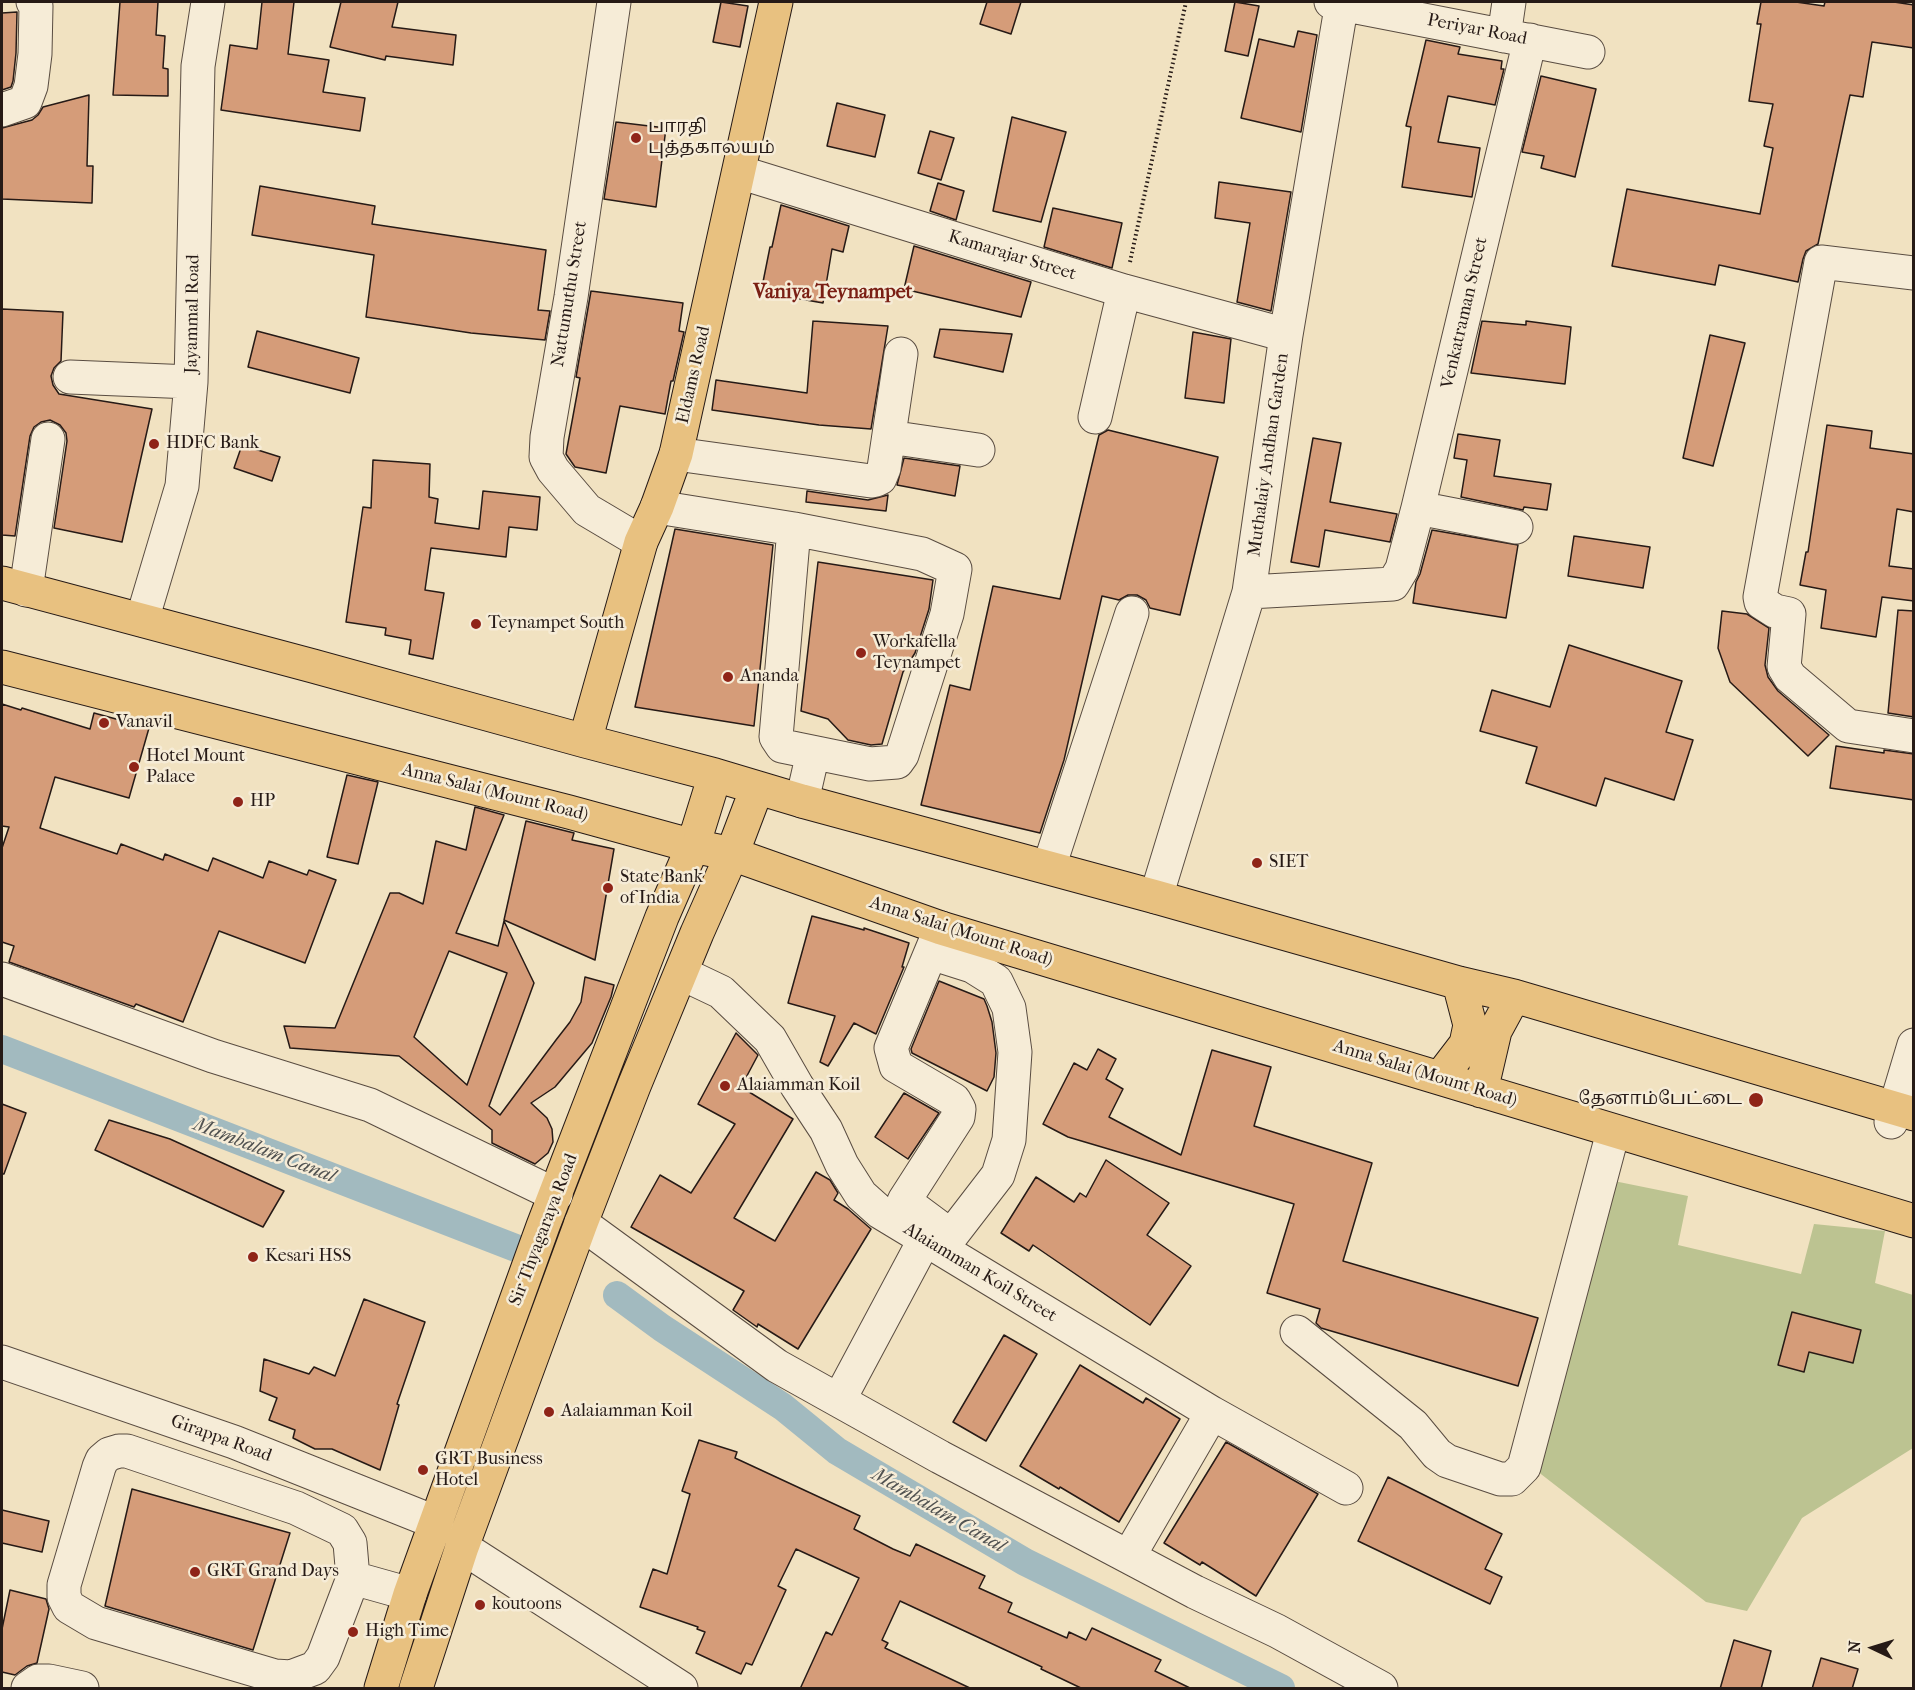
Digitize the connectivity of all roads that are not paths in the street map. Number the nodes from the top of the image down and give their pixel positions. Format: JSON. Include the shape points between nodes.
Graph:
{"nodes":[{"id":1,"x":33,"y":2,"type":"edge"},
{"id":2,"x":208,"y":2,"type":"edge"},
{"id":3,"x":615,"y":2,"type":"edge"},
{"id":4,"x":776,"y":2,"type":"edge"},
{"id":5,"x":1338,"y":2,"type":"edge"},
{"id":6,"x":1509,"y":2,"type":"edge"},
{"id":7,"x":1517,"y":38,"type":"junction"},
{"id":8,"x":1588,"y":52,"type":"dead end"},
{"id":9,"x":2,"y":110,"type":"edge"},
{"id":10,"x":739,"y":172,"type":"junction"},
{"id":11,"x":1914,"y":273,"type":"edge"},
{"id":12,"x":1124,"y":291,"type":"junction"},
{"id":13,"x":1286,"y":335,"type":"junction"},
{"id":14,"x":902,"y":354,"type":"dead end"},
{"id":15,"x":70,"y":377,"type":"dead end"},
{"id":16,"x":191,"y":382,"type":"junction"},
{"id":17,"x":1095,"y":417,"type":"dead end"},
{"id":18,"x":889,"y":437,"type":"junction"},
{"id":19,"x":48,"y":439,"type":"dead end"},
{"id":20,"x":978,"y":450,"type":"dead end"},
{"id":21,"x":676,"y":453,"type":"junction"},
{"id":22,"x":657,"y":507,"type":"junction"},
{"id":23,"x":1418,"y":508,"type":"junction"},
{"id":24,"x":1516,"y":527,"type":"dead end"},
{"id":25,"x":794,"y":529,"type":"junction"},
{"id":26,"x":641,"y":542,"type":"junction"},
{"id":27,"x":14,"y":586,"type":"edge"},
{"id":28,"x":1249,"y":592,"type":"junction"},
{"id":29,"x":1132,"y":614,"type":"dead end"},
{"id":30,"x":142,"y":620,"type":"junction"},
{"id":31,"x":2,"y":667,"type":"edge"},
{"id":32,"x":1914,"y":736,"type":"edge"},
{"id":33,"x":585,"y":741,"type":"junction"},
{"id":34,"x":813,"y":753,"type":"junction"},
{"id":35,"x":716,"y":775,"type":"junction"},
{"id":36,"x":757,"y":788,"type":"junction"},
{"id":37,"x":802,"y":801,"type":"junction"},
{"id":38,"x":693,"y":846,"type":"junction"},
{"id":39,"x":732,"y":854,"type":"junction"},
{"id":40,"x":1049,"y":867,"type":"junction"},
{"id":41,"x":1156,"y":897,"type":"junction"},
{"id":42,"x":936,"y":940,"type":"junction"},
{"id":43,"x":681,"y":973,"type":"junction"},
{"id":44,"x":2,"y":980,"type":"edge"},
{"id":45,"x":1459,"y":983,"type":"junction"},
{"id":46,"x":1514,"y":996,"type":"junction"},
{"id":47,"x":1912,"y":1056,"type":"edge"},
{"id":48,"x":1440,"y":1078,"type":"junction"},
{"id":49,"x":1481,"y":1091,"type":"junction"},
{"id":50,"x":1900,"y":1115,"type":"edge"},
{"id":51,"x":1613,"y":1132,"type":"junction"},
{"id":52,"x":556,"y":1195,"type":"junction"},
{"id":53,"x":1914,"y":1221,"type":"edge"},
{"id":54,"x":581,"y":1222,"type":"junction"},
{"id":55,"x":925,"y":1239,"type":"junction"},
{"id":56,"x":1297,"y":1332,"type":"dead end"},
{"id":57,"x":2,"y":1362,"type":"edge"},
{"id":58,"x":838,"y":1400,"type":"junction"},
{"id":59,"x":125,"y":1405,"type":"junction"},
{"id":60,"x":1212,"y":1413,"type":"junction"},
{"id":61,"x":109,"y":1454,"type":"junction"},
{"id":62,"x":1346,"y":1488,"type":"dead end"},
{"id":63,"x":437,"y":1523,"type":"junction"},
{"id":64,"x":462,"y":1547,"type":"junction"},
{"id":65,"x":1129,"y":1556,"type":"junction"},
{"id":66,"x":353,"y":1578,"type":"junction"},
{"id":67,"x":410,"y":1594,"type":"junction"},
{"id":68,"x":28,"y":1689,"type":"edge"},
{"id":69,"x":82,"y":1689,"type":"edge"},
{"id":70,"x":381,"y":1689,"type":"edge"},
{"id":71,"x":416,"y":1689,"type":"edge"},
{"id":72,"x":681,"y":1689,"type":"edge"},
{"id":73,"x":1381,"y":1689,"type":"edge"}],
"edges":[{"from":1,"to":9,"type":"street","via":[[36,30],[32,86],[25,102]]},
{"from":2,"to":16,"type":"street","name":"Jayammal Road","via":[[198,66]]},
{"from":3,"to":26,"type":"street","name":"Nattumuthu Street","via":[[546,457],[587,510]]},
{"from":4,"to":10,"type":"main road","name":"Eldams Road"},
{"from":5,"to":7,"type":"street","name":"Periyar Road"},
{"from":5,"to":13,"type":"street","name":"Muthalaiy Andhan Garden"},
{"from":6,"to":7,"type":"street"},
{"from":7,"to":8,"type":"street","name":"Periyar Road"},
{"from":7,"to":23,"type":"street","name":"Venkatraman Street"},
{"from":10,"to":12,"type":"street","name":"Kamarajar Street"},
{"from":10,"to":21,"type":"main road","name":"Eldams Road"},
{"from":11,"to":32,"type":"street","via":[[1821,262],[1760,597],[1775,611],[1789,614],[1784,667],[1790,676],[1848,726]]},
{"from":12,"to":13,"type":"street","name":"Kamarajar Street"},
{"from":12,"to":17,"type":"street"},
{"from":13,"to":28,"type":"street","name":"Muthalaiy Andhan Garden"},
{"from":14,"to":18,"type":"street"},
{"from":15,"to":16,"type":"street"},
{"from":16,"to":30,"type":"street","name":"Jayammal Road","via":[[182,486]]},
{"from":18,"to":20,"type":"street"},
{"from":18,"to":21,"type":"street","via":[[880,478],[871,481]]},
{"from":19,"to":27,"type":"street"},
{"from":21,"to":22,"type":"main road","name":"Eldams Road"},
{"from":22,"to":25,"type":"street"},
{"from":22,"to":26,"type":"main road","name":"Eldams Road"},
{"from":23,"to":24,"type":"street"},
{"from":23,"to":28,"type":"street","name":"Venkatraman Street","via":[[1402,569],[1393,584]]},
{"from":25,"to":34,"type":"street","via":[[776,737],[782,746]]},
{"from":25,"to":34,"type":"street","via":[[922,554],[955,569],[947,614],[897,762],[870,764]]},
{"from":26,"to":33,"type":"main road","name":"Eldams Road"},
{"from":27,"to":30,"type":"main road"},
{"from":28,"to":41,"type":"street","name":"Muthalaiy Andhan Garden"},
{"from":29,"to":40,"type":"street"},
{"from":30,"to":33,"type":"main road"},
{"from":31,"to":38,"type":"main road","name":"Anna Salai (Mount Road)"},
{"from":33,"to":35,"type":"main road"},
{"from":34,"to":37,"type":"street"},
{"from":35,"to":36,"type":"main road"},
{"from":35,"to":38,"type":"main road","name":"Sir Thyagaraya Road"},
{"from":36,"to":37,"type":"main road"},
{"from":36,"to":39,"type":"main road","name":"Sir Thyagaraya Road"},
{"from":37,"to":40,"type":"main road"},
{"from":38,"to":39,"type":"main road","name":"Anna Salai (Mount Road)"},
{"from":38,"to":52,"type":"main road","name":"Sir Thyagaraya Road"},
{"from":39,"to":42,"type":"main road","name":"Anna Salai (Mount Road)"},
{"from":39,"to":43,"type":"main road","name":"Sir Thyagaraya Road"},
{"from":40,"to":41,"type":"main road"},
{"from":41,"to":45,"type":"main road"},
{"from":42,"to":42,"type":"street","via":[[891,1048],[896,1066],[954,1100],[959,1109],[904,1201],[951,1236],[998,1174],[1009,1140],[1015,1052],[1009,1008],[996,981]]},
{"from":42,"to":48,"type":"main road","name":"Anna Salai (Mount Road)"},
{"from":43,"to":54,"type":"main road","name":"Sir Thyagaraya Road"},
{"from":43,"to":55,"type":"street","name":"Alaiamman Koil Street","via":[[721,992],[770,1039],[861,1195],[880,1212]]},
{"from":44,"to":52,"type":"street","via":[[213,1056],[370,1105]]},
{"from":45,"to":46,"type":"main road"},
{"from":45,"to":48,"type":"main road","via":[[1470,1025],[1466,1044]]},
{"from":46,"to":49,"type":"main road","via":[[1495,1031]]},
{"from":46,"to":50,"type":"main road"},
{"from":47,"to":50,"type":"street"},
{"from":48,"to":49,"type":"main road","name":"Anna Salai (Mount Road)"},
{"from":49,"to":51,"type":"main road","name":"Anna Salai (Mount Road)"},
{"from":51,"to":53,"type":"main road","name":"Anna Salai (Mount Road)"},
{"from":51,"to":56,"type":"street","via":[[1524,1467],[1512,1479],[1500,1479],[1447,1461],[1413,1425]]},
{"from":52,"to":63,"type":"main road","name":"Sir Thyagaraya Road"},
{"from":54,"to":58,"type":"street","via":[[777,1366]]},
{"from":54,"to":64,"type":"main road","name":"Sir Thyagaraya Road"},
{"from":55,"to":58,"type":"street"},
{"from":55,"to":60,"type":"street","name":"Alaiamman Koil Street"},
{"from":57,"to":59,"type":"street","name":"Girappa Road"},
{"from":58,"to":65,"type":"street"},
{"from":59,"to":61,"type":"street"},
{"from":59,"to":63,"type":"street","name":"Girappa Road","via":[[234,1442]]},
{"from":60,"to":62,"type":"street","name":"Alaiamman Koil Street"},
{"from":60,"to":65,"type":"street"},
{"from":61,"to":66,"type":"street","via":[[128,1451],[296,1508],[342,1530],[350,1543]]},
{"from":61,"to":66,"type":"street","via":[[99,1467],[64,1585],[69,1607],[81,1616],[275,1676],[291,1677],[315,1668],[323,1657]]},
{"from":63,"to":67,"type":"main road","name":"Sir Thyagaraya Road"},
{"from":64,"to":71,"type":"main road","name":"Sir Thyagaraya Road"},
{"from":64,"to":72,"type":"street"},
{"from":65,"to":73,"type":"street"},
{"from":66,"to":67,"type":"street"},
{"from":67,"to":70,"type":"main road","name":"Sir Thyagaraya Road"},
{"from":68,"to":69,"type":"street","via":[[38,1681]]}]}
